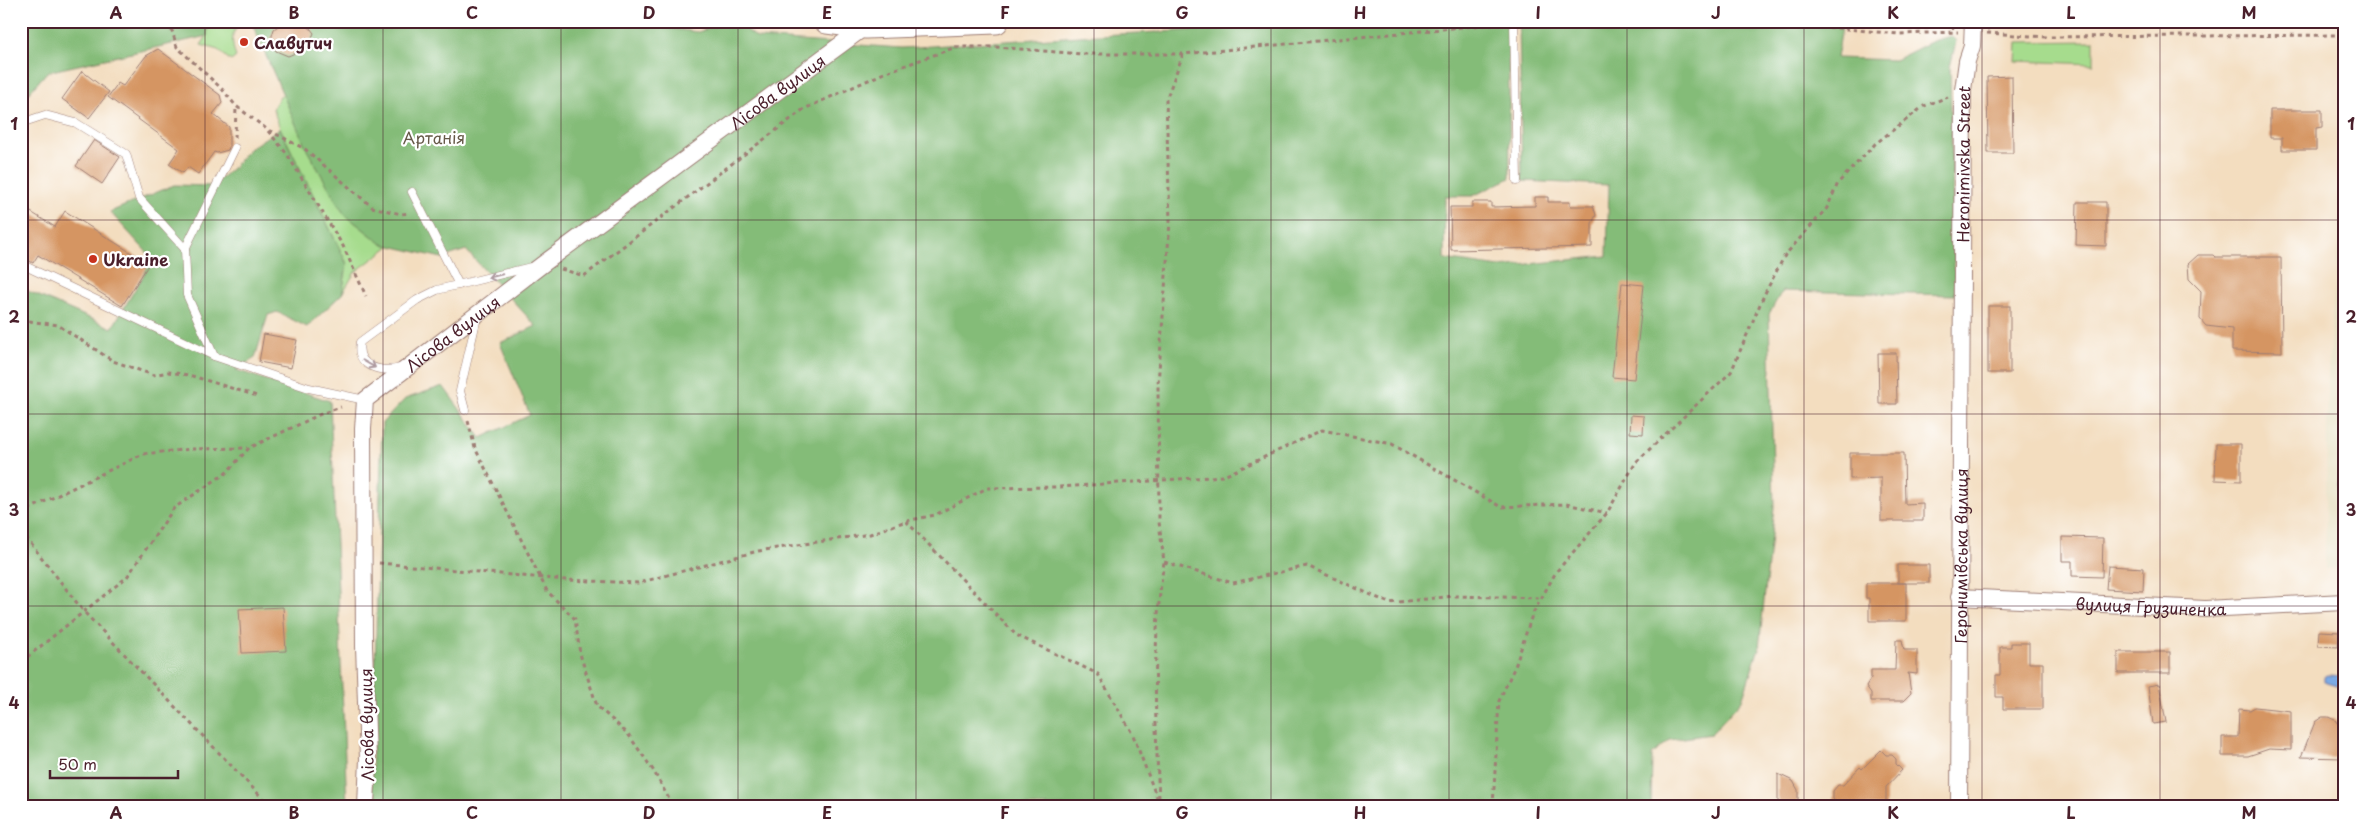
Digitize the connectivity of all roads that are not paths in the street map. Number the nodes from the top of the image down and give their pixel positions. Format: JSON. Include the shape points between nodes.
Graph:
{"nodes":[{"id":1,"x":827,"y":21,"type":"edge"},
{"id":2,"x":996,"y":21,"type":"edge"},
{"id":3,"x":1514,"y":22,"type":"edge"},
{"id":4,"x":866,"y":26,"type":"junction"},
{"id":5,"x":1972,"y":27,"type":"edge"},
{"id":6,"x":1963,"y":90,"type":"joint"},
{"id":7,"x":21,"y":123,"type":"edge"},
{"id":8,"x":235,"y":148,"type":"road end"},
{"id":9,"x":1517,"y":181,"type":"dead end"},
{"id":10,"x":412,"y":192,"type":"dead end"},
{"id":11,"x":185,"y":249,"type":"junction"},
{"id":12,"x":21,"y":264,"type":"edge"},
{"id":13,"x":543,"y":264,"type":"junction"},
{"id":14,"x":459,"y":285,"type":"junction"},
{"id":15,"x":477,"y":315,"type":"junction"},
{"id":16,"x":214,"y":356,"type":"junction"},
{"id":17,"x":410,"y":365,"type":"junction"},
{"id":18,"x":366,"y":400,"type":"junction"},
{"id":19,"x":465,"y":410,"type":"road end"},
{"id":20,"x":1959,"y":598,"type":"junction"},
{"id":21,"x":2344,"y":602,"type":"edge"},
{"id":22,"x":366,"y":806,"type":"edge"},
{"id":23,"x":1959,"y":806,"type":"edge"}],
"edges":[{"from":1,"to":4,"type":"main road"},
{"from":2,"to":4,"type":"main road"},
{"from":3,"to":9,"type":"lane"},
{"from":4,"to":13,"type":"street","name":"Лісова вулиця"},
{"from":5,"to":6,"type":"street","name":"Heronimivska Street","via":[[1972,46]]},
{"from":6,"to":20,"type":"street","name":"Геронимівська вулиця"},
{"from":7,"to":11,"type":"lane","via":[[45,115],[76,123],[126,154],[139,198]]},
{"from":8,"to":11,"type":"lane"},
{"from":10,"to":14,"type":"lane"},
{"from":11,"to":16,"type":"lane","via":[[187,295]]},
{"from":12,"to":16,"type":"lane"},
{"from":13,"to":14,"type":"lane","one_way":true},
{"from":13,"to":15,"type":"street","name":"Лісова вулиця"},
{"from":14,"to":17,"type":"lane","one_way":true,"via":[[437,290],[417,300],[360,342],[358,352],[368,365],[396,369]]},
{"from":15,"to":17,"type":"street","name":"Лісова вулиця"},
{"from":15,"to":19,"type":"lane","via":[[460,391]]},
{"from":16,"to":18,"type":"lane","via":[[309,388]]},
{"from":17,"to":18,"type":"street","name":"Лісова вулиця"},
{"from":18,"to":22,"type":"street","name":"Лісова вулиця","via":[[363,429]]},
{"from":20,"to":21,"type":"street","name":"вулиця Грузиненка","via":[[2205,609]]},
{"from":20,"to":23,"type":"street","name":"Геронимівська вулиця"}]}
